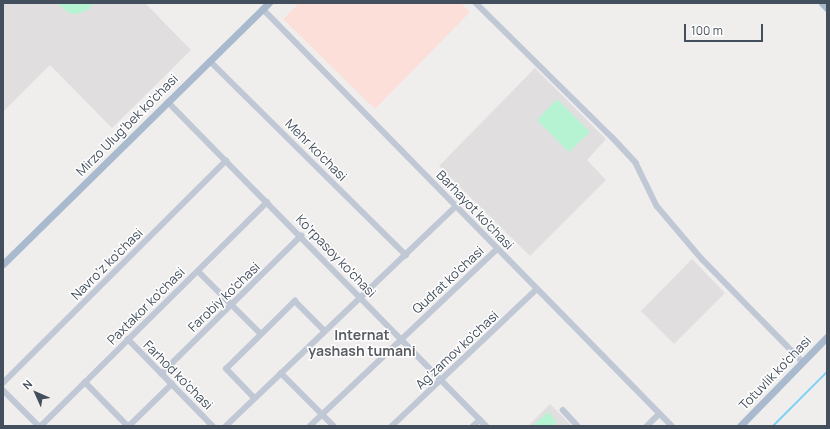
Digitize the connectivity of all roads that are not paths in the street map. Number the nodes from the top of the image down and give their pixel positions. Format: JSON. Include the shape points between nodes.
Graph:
{"nodes":[{"id":1,"x":269,"y":3,"type":"edge"},
{"id":2,"x":476,"y":3,"type":"edge"},
{"id":3,"x":822,"y":3,"type":"edge"},
{"id":4,"x":827,"y":8,"type":"edge"},
{"id":5,"x":263,"y":9,"type":"junction"},
{"id":6,"x":210,"y":61,"type":"junction"},
{"id":7,"x":168,"y":102,"type":"junction"},
{"id":8,"x":226,"y":160,"type":"junction"},
{"id":9,"x":267,"y":202,"type":"junction"},
{"id":10,"x":456,"y":206,"type":"junction"},
{"id":11,"x":301,"y":236,"type":"junction"},
{"id":12,"x":497,"y":249,"type":"junction"},
{"id":13,"x":406,"y":254,"type":"junction"},
{"id":14,"x":3,"y":264,"type":"edge"},
{"id":15,"x":198,"y":270,"type":"junction"},
{"id":16,"x":537,"y":289,"type":"junction"},
{"id":17,"x":360,"y":297,"type":"junction"},
{"id":18,"x":232,"y":305,"type":"junction"},
{"id":19,"x":324,"y":330,"type":"junction"},
{"id":20,"x":261,"y":334,"type":"junction"},
{"id":21,"x":827,"y":337,"type":"edge"},
{"id":22,"x":128,"y":339,"type":"junction"},
{"id":23,"x":402,"y":339,"type":"junction"},
{"id":24,"x":802,"y":361,"type":"junction"},
{"id":25,"x":281,"y":373,"type":"junction"},
{"id":26,"x":162,"y":374,"type":"junction"},
{"id":27,"x":441,"y":379,"type":"junction"},
{"id":28,"x":85,"y":382,"type":"junction"},
{"id":29,"x":3,"y":383,"type":"edge"},
{"id":30,"x":172,"y":384,"type":"junction"},
{"id":31,"x":3,"y":390,"type":"edge"},
{"id":32,"x":254,"y":398,"type":"junction"},
{"id":33,"x":563,"y":410,"type":"dead end"},
{"id":34,"x":323,"y":414,"type":"junction"},
{"id":35,"x":659,"y":414,"type":"junction"},
{"id":36,"x":480,"y":420,"type":"junction"},
{"id":37,"x":40,"y":426,"type":"edge"},
{"id":38,"x":128,"y":426,"type":"edge"},
{"id":39,"x":212,"y":426,"type":"edge"},
{"id":40,"x":226,"y":426,"type":"edge"},
{"id":41,"x":310,"y":426,"type":"edge"},
{"id":42,"x":334,"y":426,"type":"edge"},
{"id":43,"x":392,"y":426,"type":"edge"},
{"id":44,"x":473,"y":426,"type":"edge"},
{"id":45,"x":486,"y":426,"type":"edge"},
{"id":46,"x":578,"y":426,"type":"edge"},
{"id":47,"x":647,"y":426,"type":"edge"},
{"id":48,"x":672,"y":426,"type":"edge"},
{"id":49,"x":740,"y":426,"type":"edge"}],
"edges":[{"from":1,"to":5,"type":"main road","name":"Mirzo Ulug'bek ko'chasi"},
{"from":2,"to":24,"type":"street","via":[[636,163],[657,206],[702,259]]},
{"from":3,"to":4,"type":"main road"},
{"from":5,"to":6,"type":"main road","name":"Mirzo Ulug'bek ko'chasi"},
{"from":5,"to":10,"type":"street","name":"Barhayot ko'chasi"},
{"from":6,"to":7,"type":"main road","name":"Mirzo Ulug'bek ko'chasi"},
{"from":6,"to":13,"type":"street","name":"Mehr ko'chasi"},
{"from":7,"to":8,"type":"street","name":"Ko‘rpasoy ko'chasi"},
{"from":7,"to":14,"type":"main road","name":"Mirzo Ulug'bek ko'chasi"},
{"from":8,"to":9,"type":"street","name":"Ko‘rpasoy ko'chasi"},
{"from":8,"to":29,"type":"street","name":"Navro‘z ko'chasi"},
{"from":9,"to":11,"type":"street","name":"Ko‘rpasoy ko'chasi"},
{"from":9,"to":15,"type":"street","name":"Paxtakor ko'chasi"},
{"from":10,"to":12,"type":"street","name":"Barhayot ko'chasi"},
{"from":10,"to":13,"type":"street"},
{"from":11,"to":17,"type":"street","name":"Ko‘rpasoy ko'chasi"},
{"from":11,"to":18,"type":"street","name":"Farobiy ko'chasi"},
{"from":12,"to":16,"type":"street","name":"Barhayot ko'chasi"},
{"from":12,"to":23,"type":"street","name":"Qudrat ko'chasi"},
{"from":13,"to":17,"type":"street"},
{"from":15,"to":18,"type":"street"},
{"from":15,"to":22,"type":"street","name":"Paxtakor ko'chasi"},
{"from":16,"to":27,"type":"street","name":"Ag‘zamov ko'chasi"},
{"from":16,"to":35,"type":"street","name":"Barhayot ko'chasi"},
{"from":17,"to":19,"type":"street"},
{"from":17,"to":23,"type":"street","name":"Ko‘rpasoy ko'chasi"},
{"from":18,"to":20,"type":"street"},
{"from":18,"to":26,"type":"street","name":"Farobiy ko'chasi"},
{"from":19,"to":20,"type":"street","via":[[295,300]]},
{"from":19,"to":25,"type":"street"},
{"from":20,"to":32,"type":"street","via":[[226,368]]},
{"from":21,"to":24,"type":"main road","name":"Totuvlik ko'chasi"},
{"from":22,"to":26,"type":"street","name":"Farhod ko'chasi"},
{"from":22,"to":28,"type":"street","name":"Paxtakor ko'chasi"},
{"from":23,"to":27,"type":"street","name":"Ko‘rpasoy ko'chasi"},
{"from":23,"to":34,"type":"street","name":"Qudrat ko'chasi"},
{"from":24,"to":49,"type":"main road","name":"Totuvlik ko'chasi"},
{"from":25,"to":32,"type":"street"},
{"from":25,"to":34,"type":"street"},
{"from":26,"to":30,"type":"street","name":"Farhod ko'chasi"},
{"from":27,"to":36,"type":"street","name":"Ko‘rpasoy ko'chasi"},
{"from":27,"to":43,"type":"street","name":"Ag‘zamov ko'chasi"},
{"from":28,"to":37,"type":"street","name":"Paxtakor ko'chasi"},
{"from":28,"to":38,"type":"street"},
{"from":30,"to":38,"type":"street"},
{"from":30,"to":39,"type":"street","name":"Farhod ko'chasi"},
{"from":31,"to":37,"type":"street"},
{"from":32,"to":40,"type":"street"},
{"from":33,"to":46,"type":"street"},
{"from":34,"to":41,"type":"street","name":"Qudrat ko'chasi"},
{"from":34,"to":42,"type":"street"},
{"from":35,"to":47,"type":"street"},
{"from":35,"to":48,"type":"street","name":"Barhayot ko'chasi"},
{"from":36,"to":44,"type":"street"},
{"from":36,"to":45,"type":"street","name":"Ko‘rpasoy ko'chasi"}]}
